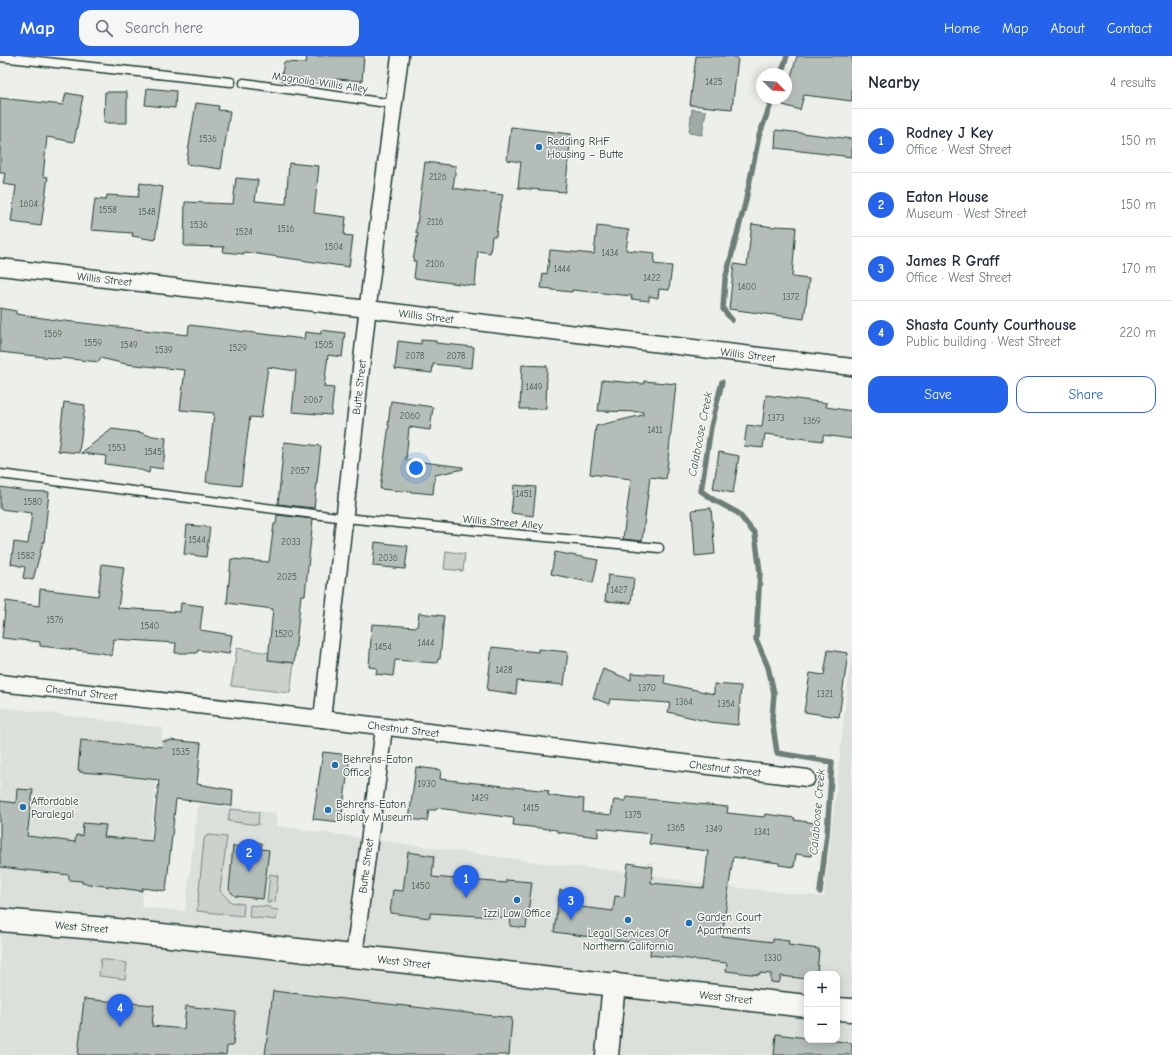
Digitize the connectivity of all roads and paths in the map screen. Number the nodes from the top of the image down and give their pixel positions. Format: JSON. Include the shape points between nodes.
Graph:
{"nodes":[{"id":1,"x":400,"y":56,"type":"edge"},
{"id":2,"x":0,"y":57,"type":"edge"},
{"id":3,"x":231,"y":82,"type":"dead end"},
{"id":4,"x":244,"y":83,"type":"dead end"},
{"id":5,"x":394,"y":104,"type":"junction"},
{"id":6,"x":0,"y":267,"type":"edge"},
{"id":7,"x":368,"y":309,"type":"junction"},
{"id":8,"x":852,"y":367,"type":"edge"},
{"id":9,"x":0,"y":474,"type":"edge"},
{"id":10,"x":345,"y":518,"type":"junction"},
{"id":11,"x":659,"y":548,"type":"dead end"},
{"id":12,"x":0,"y":682,"type":"edge"},
{"id":13,"x":322,"y":719,"type":"junction"},
{"id":14,"x":384,"y":728,"type":"junction"},
{"id":15,"x":806,"y":778,"type":"dead end"},
{"id":16,"x":0,"y":920,"type":"edge"},
{"id":17,"x":354,"y":956,"type":"junction"},
{"id":18,"x":614,"y":984,"type":"junction"},
{"id":19,"x":804,"y":1006,"type":"edge"},
{"id":20,"x":840,"y":1009,"type":"edge"},
{"id":21,"x":852,"y":1010,"type":"edge"},
{"id":22,"x":607,"y":1055,"type":"edge"}],
"edges":[{"from":1,"to":5,"type":"street","name":"Butte Street"},
{"from":2,"to":3,"type":"lane"},
{"from":4,"to":5,"type":"lane","name":"Magnolia-Willis Alley"},
{"from":5,"to":7,"type":"street","name":"Butte Street"},
{"from":6,"to":7,"type":"street","name":"Willis Street"},
{"from":7,"to":8,"type":"street","name":"Willis Street"},
{"from":7,"to":10,"type":"street","name":"Butte Street"},
{"from":9,"to":10,"type":"lane","name":"Willis Street Alley"},
{"from":10,"to":11,"type":"lane","name":"Willis Street Alley"},
{"from":10,"to":13,"type":"street","name":"Butte Street"},
{"from":12,"to":13,"type":"street","name":"Chestnut Street"},
{"from":13,"to":14,"type":"street","name":"Chestnut Street"},
{"from":14,"to":15,"type":"street","name":"Chestnut Street"},
{"from":14,"to":17,"type":"street","name":"Butte Street"},
{"from":16,"to":17,"type":"street","name":"West Street"},
{"from":17,"to":18,"type":"street","name":"West Street"},
{"from":18,"to":19,"type":"street","name":"West Street"},
{"from":18,"to":22,"type":"street"},
{"from":20,"to":21,"type":"street"}]}
